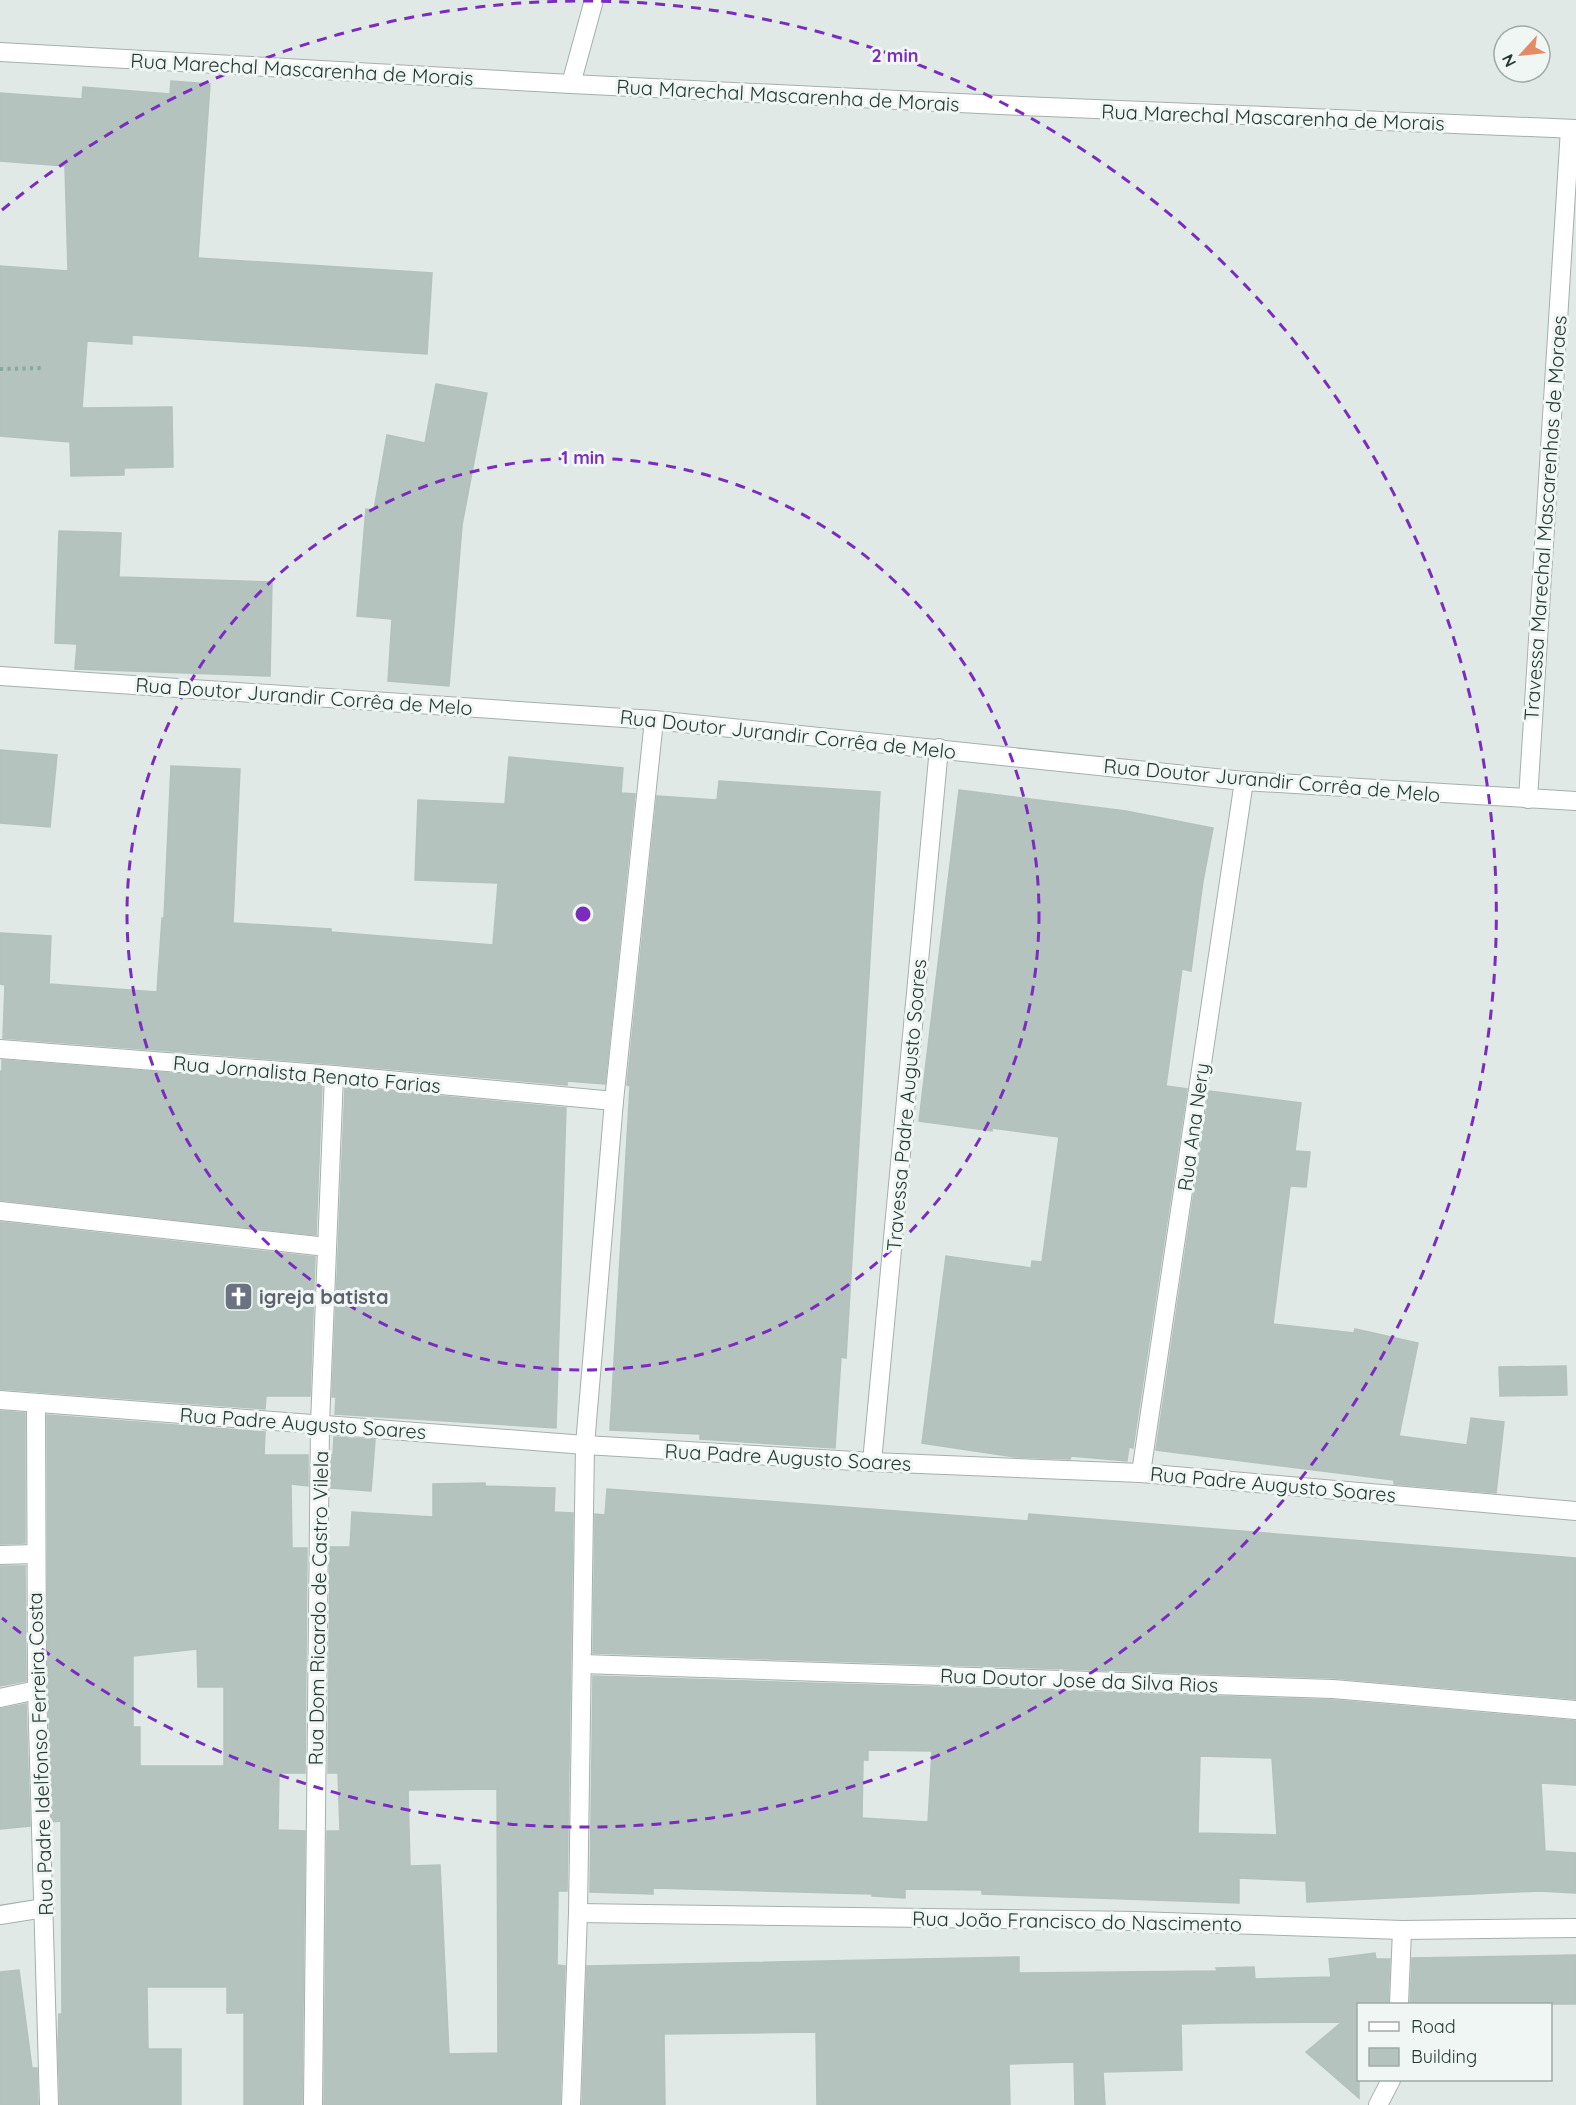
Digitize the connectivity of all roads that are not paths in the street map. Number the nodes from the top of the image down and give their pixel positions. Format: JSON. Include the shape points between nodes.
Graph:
{"nodes":[{"id":1,"x":594,"y":0,"type":"edge"},
{"id":2,"x":0,"y":52,"type":"edge"},
{"id":3,"x":571,"y":84,"type":"junction"},
{"id":4,"x":1573,"y":129,"type":"edge"},
{"id":5,"x":0,"y":676,"type":"edge"},
{"id":6,"x":654,"y":720,"type":"junction"},
{"id":7,"x":939,"y":748,"type":"junction"},
{"id":8,"x":1245,"y":782,"type":"junction"},
{"id":9,"x":1528,"y":799,"type":"junction"},
{"id":10,"x":1576,"y":801,"type":"edge"},
{"id":11,"x":0,"y":1049,"type":"edge"},
{"id":12,"x":334,"y":1075,"type":"junction"},
{"id":13,"x":614,"y":1101,"type":"junction"},
{"id":14,"x":0,"y":1211,"type":"edge"},
{"id":15,"x":327,"y":1247,"type":"junction"},
{"id":16,"x":0,"y":1400,"type":"edge"},
{"id":17,"x":36,"y":1403,"type":"junction"},
{"id":18,"x":320,"y":1424,"type":"junction"},
{"id":19,"x":585,"y":1445,"type":"junction"},
{"id":20,"x":872,"y":1462,"type":"junction"},
{"id":21,"x":1141,"y":1473,"type":"junction"},
{"id":22,"x":1576,"y":1511,"type":"edge"},
{"id":23,"x":35,"y":1554,"type":"junction"},
{"id":24,"x":0,"y":1555,"type":"edge"},
{"id":25,"x":582,"y":1664,"type":"junction"},
{"id":26,"x":37,"y":1690,"type":"junction"},
{"id":27,"x":0,"y":1698,"type":"edge"},
{"id":28,"x":1576,"y":1710,"type":"edge"},
{"id":29,"x":44,"y":1908,"type":"junction"},
{"id":30,"x":578,"y":1913,"type":"junction"},
{"id":31,"x":0,"y":1915,"type":"edge"},
{"id":32,"x":1576,"y":1928,"type":"edge"},
{"id":33,"x":1402,"y":1930,"type":"junction"},
{"id":34,"x":1399,"y":2003,"type":"edge"},
{"id":35,"x":1390,"y":2081,"type":"edge"},
{"id":36,"x":49,"y":2105,"type":"edge"},
{"id":37,"x":313,"y":2105,"type":"edge"},
{"id":38,"x":571,"y":2105,"type":"edge"},
{"id":39,"x":1378,"y":2105,"type":"edge"}],
"edges":[{"from":1,"to":3,"type":"street"},
{"from":2,"to":3,"type":"street","name":"Rua Marechal Mascarenha de Morais"},
{"from":3,"to":4,"type":"street","name":"Rua Marechal Mascarenha de Morais"},
{"from":4,"to":9,"type":"street","name":"Travessa Marechal Mascarenhas de Moraes"},
{"from":5,"to":6,"type":"street","name":"Rua Doutor Jurandir Corrêa de Melo"},
{"from":6,"to":7,"type":"street","name":"Rua Doutor Jurandir Corrêa de Melo"},
{"from":6,"to":13,"type":"street"},
{"from":7,"to":8,"type":"street","name":"Rua Doutor Jurandir Corrêa de Melo"},
{"from":7,"to":20,"type":"street","name":"Travessa Padre Augusto Soares"},
{"from":8,"to":9,"type":"street","name":"Rua Doutor Jurandir Corrêa de Melo"},
{"from":8,"to":21,"type":"street","name":"Rua Ana Nery"},
{"from":9,"to":10,"type":"street","name":"Rua Doutor Jurandir Corrêa de Melo"},
{"from":11,"to":12,"type":"street","name":"Rua Jornalista Renato Farias"},
{"from":12,"to":13,"type":"street","name":"Rua Jornalista Renato Farias"},
{"from":12,"to":15,"type":"street","name":"Rua Dom Ricardo de Castro Vilela"},
{"from":13,"to":19,"type":"street"},
{"from":14,"to":15,"type":"street"},
{"from":15,"to":18,"type":"street","name":"Rua Dom Ricardo de Castro Vilela"},
{"from":16,"to":17,"type":"street","name":"Rua Padre Augusto Soares"},
{"from":17,"to":18,"type":"street","name":"Rua Padre Augusto Soares"},
{"from":17,"to":23,"type":"street","name":"Rua Padre Idelfonso Ferreira Costa"},
{"from":18,"to":19,"type":"street","name":"Rua Padre Augusto Soares"},
{"from":18,"to":37,"type":"street","name":"Rua Dom Ricardo de Castro Vilela"},
{"from":19,"to":20,"type":"street","name":"Rua Padre Augusto Soares"},
{"from":19,"to":25,"type":"street"},
{"from":20,"to":21,"type":"street","name":"Rua Padre Augusto Soares"},
{"from":21,"to":22,"type":"street","name":"Rua Padre Augusto Soares"},
{"from":23,"to":24,"type":"street"},
{"from":23,"to":26,"type":"street","name":"Rua Padre Idelfonso Ferreira Costa"},
{"from":25,"to":28,"type":"street","name":"Rua Doutor Jose da Silva Rios","via":[[1334,1689]]},
{"from":25,"to":30,"type":"street"},
{"from":26,"to":27,"type":"street"},
{"from":26,"to":29,"type":"street","name":"Rua Padre Idelfonso Ferreira Costa"},
{"from":29,"to":31,"type":"street"},
{"from":29,"to":36,"type":"street","name":"Rua Padre Idelfonso Ferreira Costa"},
{"from":30,"to":33,"type":"street","name":"Rua João Francisco do Nascimento","via":[[1135,1921]]},
{"from":30,"to":38,"type":"street"},
{"from":32,"to":33,"type":"street","name":"Rua João Francisco do Nascimento"},
{"from":33,"to":34,"type":"street"},
{"from":35,"to":39,"type":"street"}]}
